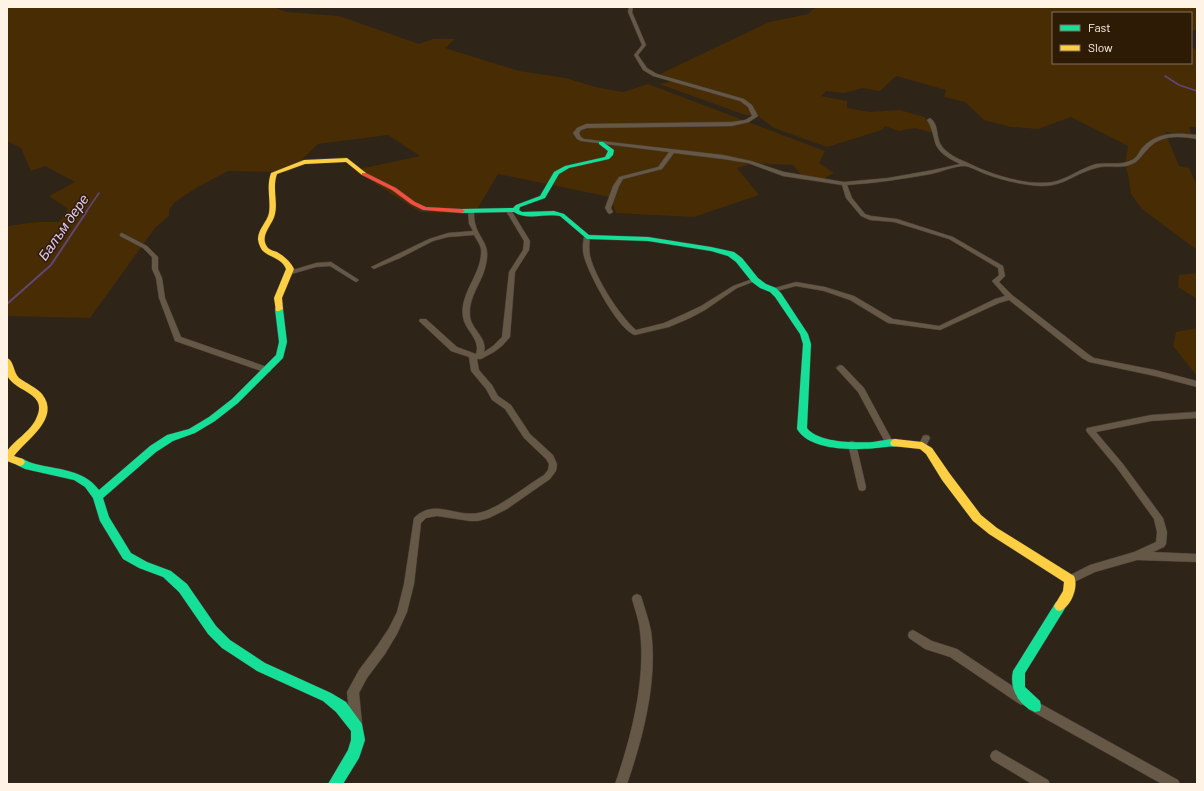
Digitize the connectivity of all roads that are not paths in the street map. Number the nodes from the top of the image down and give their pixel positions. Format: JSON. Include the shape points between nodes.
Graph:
{"nodes":[{"id":1,"x":631,"y":7,"type":"edge"},
{"id":2,"x":930,"y":120,"type":"dead end"},
{"id":3,"x":1197,"y":137,"type":"edge"},
{"id":4,"x":601,"y":143,"type":"junction"},
{"id":5,"x":673,"y":151,"type":"junction"},
{"id":6,"x":965,"y":164,"type":"junction"},
{"id":7,"x":844,"y":184,"type":"junction"},
{"id":8,"x":512,"y":210,"type":"junction"},
{"id":9,"x":471,"y":212,"type":"junction"},
{"id":10,"x":610,"y":212,"type":"dead end"},
{"id":11,"x":475,"y":233,"type":"junction"},
{"id":12,"x":122,"y":235,"type":"dead end"},
{"id":13,"x":587,"y":237,"type":"junction"},
{"id":14,"x":374,"y":267,"type":"dead end"},
{"id":15,"x":288,"y":273,"type":"junction"},
{"id":16,"x":356,"y":280,"type":"dead end"},
{"id":17,"x":755,"y":280,"type":"junction"},
{"id":18,"x":773,"y":290,"type":"junction"},
{"id":19,"x":1010,"y":297,"type":"junction"},
{"id":20,"x":423,"y":321,"type":"dead end"},
{"id":21,"x":476,"y":357,"type":"junction"},
{"id":22,"x":7,"y":361,"type":"edge"},
{"id":23,"x":840,"y":368,"type":"dead end"},
{"id":24,"x":267,"y":370,"type":"junction"},
{"id":25,"x":1197,"y":384,"type":"edge"},
{"id":26,"x":1197,"y":415,"type":"edge"},
{"id":27,"x":889,"y":442,"type":"junction"},
{"id":28,"x":852,"y":444,"type":"junction"},
{"id":29,"x":862,"y":487,"type":"dead end"},
{"id":30,"x":98,"y":497,"type":"junction"},
{"id":31,"x":1136,"y":556,"type":"junction"},
{"id":32,"x":1197,"y":558,"type":"edge"},
{"id":33,"x":1070,"y":580,"type":"junction"},
{"id":34,"x":637,"y":599,"type":"dead end"},
{"id":35,"x":913,"y":635,"type":"dead end"},
{"id":36,"x":1034,"y":706,"type":"junction"},
{"id":37,"x":357,"y":729,"type":"junction"},
{"id":38,"x":996,"y":756,"type":"dead end"},
{"id":39,"x":1159,"y":780,"type":"edge"},
{"id":40,"x":335,"y":784,"type":"edge"},
{"id":41,"x":621,"y":784,"type":"edge"},
{"id":42,"x":1044,"y":784,"type":"edge"},
{"id":43,"x":1174,"y":784,"type":"edge"}],
"edges":[{"from":1,"to":4,"type":"street","via":[[630,12],[644,45],[636,55],[648,72],[742,100],[750,106],[755,116],[747,121],[732,124],[594,125],[582,127],[577,131],[577,136],[583,140]]},
{"from":2,"to":6,"type":"street","via":[[941,149]]},
{"from":3,"to":6,"type":"street","via":[[1165,135],[1147,147],[1141,157],[1134,162],[1118,166],[1096,166],[1051,184],[1015,181]]},
{"from":4,"to":5,"type":"street"},
{"from":4,"to":8,"type":"street","via":[[611,150],[607,158],[556,173],[543,197]]},
{"from":5,"to":7,"type":"street","via":[[750,162],[783,174]]},
{"from":5,"to":10,"type":"street","via":[[660,168],[622,178],[616,186],[608,208]]},
{"from":6,"to":7,"type":"street","via":[[888,180]]},
{"from":7,"to":19,"type":"street","via":[[849,198],[863,215],[895,220],[951,238],[1001,267],[1002,276],[995,281]]},
{"from":8,"to":9,"type":"street"},
{"from":8,"to":13,"type":"street","via":[[521,214],[562,215]]},
{"from":8,"to":21,"type":"street","via":[[527,241],[526,250],[512,272],[506,337],[501,344]]},
{"from":9,"to":11,"type":"street"},
{"from":9,"to":15,"type":"street","via":[[425,209],[394,189],[365,175],[347,160],[309,161],[282,169],[274,173],[271,181],[272,214],[262,233],[261,241],[266,250],[288,264]]},
{"from":11,"to":14,"type":"street","via":[[448,235],[432,240]]},
{"from":11,"to":21,"type":"street","via":[[484,248],[483,264],[468,299],[466,316],[479,339],[481,349]]},
{"from":12,"to":24,"type":"street","via":[[155,257],[155,269],[162,298],[178,339]]},
{"from":13,"to":17,"type":"street","via":[[648,239],[731,254]]},
{"from":13,"to":17,"type":"street","via":[[587,258],[622,319],[635,332],[666,325],[687,316],[735,287]]},
{"from":15,"to":16,"type":"street","via":[[316,265],[331,264]]},
{"from":15,"to":24,"type":"street","via":[[278,298],[283,342],[280,356]]},
{"from":17,"to":18,"type":"street"},
{"from":18,"to":19,"type":"street","via":[[796,284],[825,289],[852,298],[891,321],[940,328]]},
{"from":18,"to":28,"type":"street","via":[[806,339],[802,429],[804,434],[828,443]]},
{"from":19,"to":25,"type":"street","via":[[1092,360]]},
{"from":20,"to":21,"type":"street","via":[[454,349]]},
{"from":21,"to":37,"type":"street","via":[[473,363],[475,371],[495,398],[508,407],[527,436],[550,457],[552,471],[547,477],[491,512],[477,517],[431,512],[421,515],[417,521],[409,584],[402,612],[353,692]]},
{"from":22,"to":30,"type":"street","via":[[11,375],[41,398],[44,410],[39,421],[11,450],[8,457],[28,466],[76,477],[89,484]]},
{"from":23,"to":27,"type":"street","via":[[861,390]]},
{"from":24,"to":30,"type":"street","via":[[212,419],[192,431],[170,438],[153,449]]},
{"from":26,"to":31,"type":"street","via":[[1150,418],[1090,430],[1158,518],[1162,532],[1161,544]]},
{"from":27,"to":28,"type":"street","via":[[876,445]]},
{"from":27,"to":33,"type":"street","via":[[924,442],[977,518]]},
{"from":28,"to":29,"type":"street"},
{"from":30,"to":37,"type":"street","via":[[104,518],[127,556],[167,574],[193,600],[212,630],[226,644],[261,667],[327,696],[341,707]]},
{"from":31,"to":32,"type":"street"},
{"from":31,"to":33,"type":"street","via":[[1093,568]]},
{"from":33,"to":36,"type":"street","via":[[1070,592],[1019,671],[1016,682],[1022,694]]},
{"from":34,"to":41,"type":"street","via":[[646,634],[646,664],[640,714],[630,759]]},
{"from":35,"to":36,"type":"street","via":[[929,645],[953,653]]},
{"from":36,"to":39,"type":"street"},
{"from":37,"to":40,"type":"street","via":[[358,740],[354,752]]},
{"from":38,"to":42,"type":"street"},
{"from":39,"to":43,"type":"street"}]}
